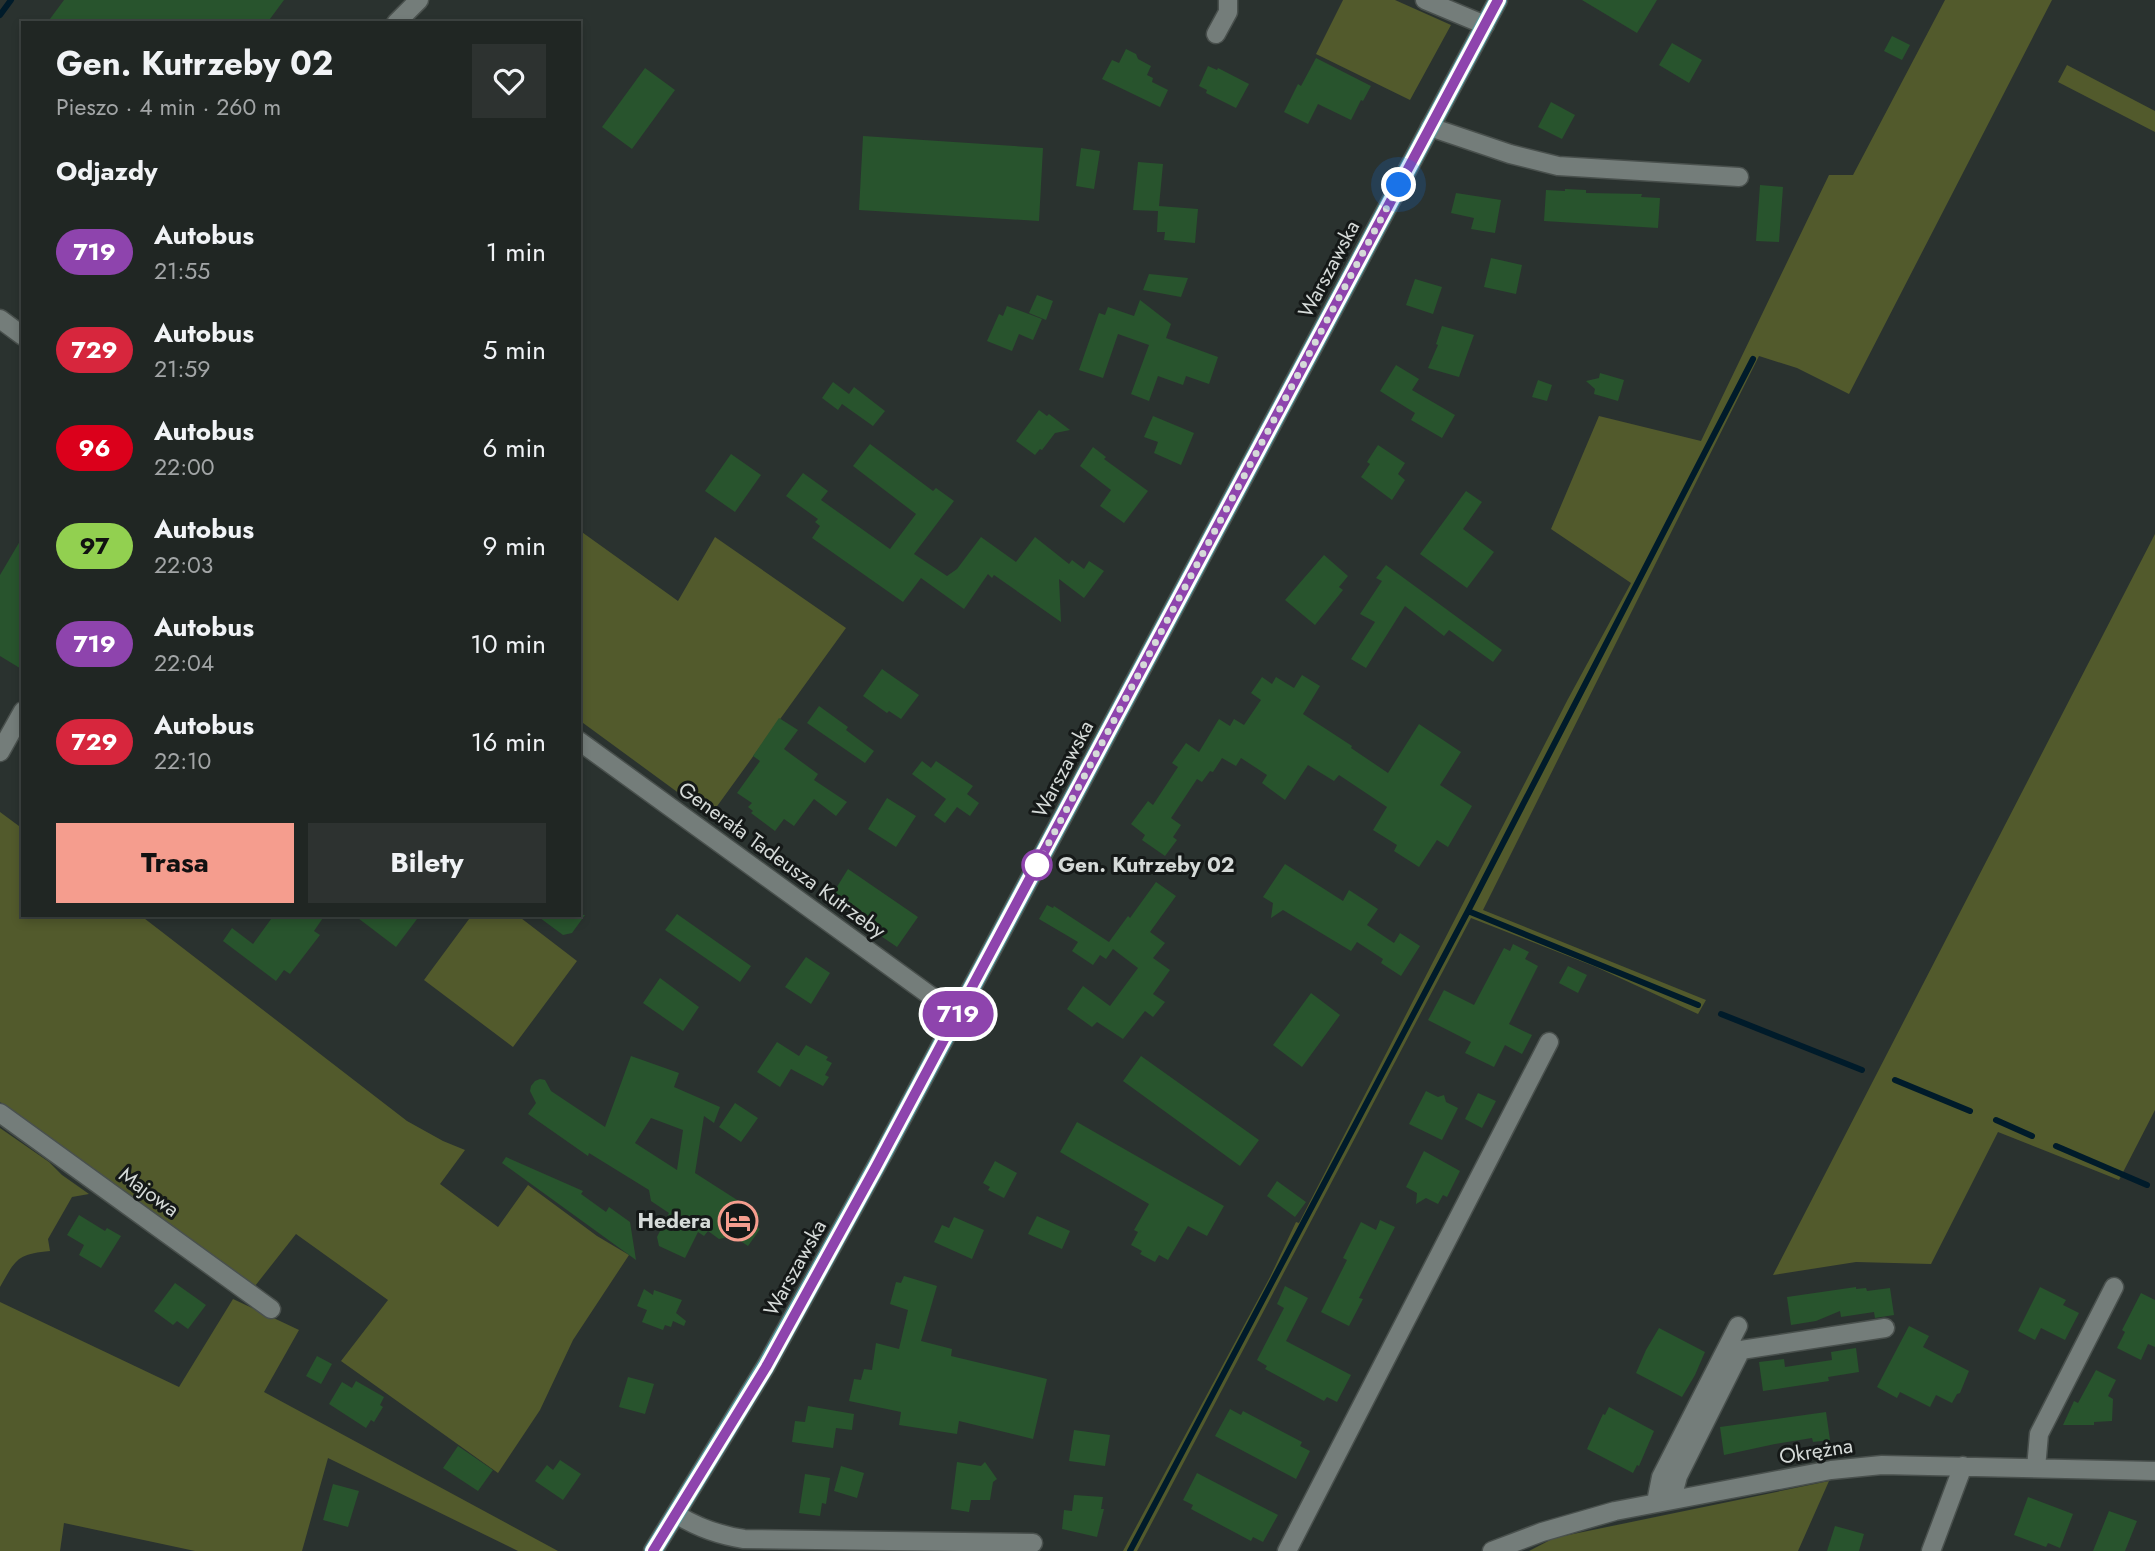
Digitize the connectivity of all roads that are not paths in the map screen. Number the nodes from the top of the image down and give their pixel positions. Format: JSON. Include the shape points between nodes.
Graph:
{"nodes":[{"id":1,"x":419,"y":0,"type":"edge"},
{"id":2,"x":1228,"y":0,"type":"edge"},
{"id":3,"x":1425,"y":0,"type":"edge"},
{"id":4,"x":1498,"y":0,"type":"edge"},
{"id":5,"x":398,"y":21,"type":"edge"},
{"id":6,"x":1485,"y":25,"type":"junction"},
{"id":7,"x":1216,"y":34,"type":"dead end"},
{"id":8,"x":1430,"y":127,"type":"junction"},
{"id":9,"x":1739,"y":177,"type":"dead end"},
{"id":10,"x":0,"y":319,"type":"edge"},
{"id":11,"x":21,"y":335,"type":"edge"},
{"id":12,"x":21,"y":715,"type":"edge"},
{"id":13,"x":581,"y":742,"type":"edge"},
{"id":14,"x":0,"y":752,"type":"edge"},
{"id":15,"x":957,"y":1015,"type":"junction"},
{"id":16,"x":1549,"y":1042,"type":"dead end"},
{"id":17,"x":0,"y":1113,"type":"edge"},
{"id":18,"x":2114,"y":1287,"type":"dead end"},
{"id":19,"x":271,"y":1309,"type":"dead end"},
{"id":20,"x":1738,"y":1326,"type":"dead end"},
{"id":21,"x":1885,"y":1328,"type":"dead end"},
{"id":22,"x":1963,"y":1466,"type":"junction"},
{"id":23,"x":2036,"y":1468,"type":"junction"},
{"id":24,"x":2155,"y":1471,"type":"edge"},
{"id":25,"x":1664,"y":1501,"type":"junction"},
{"id":26,"x":676,"y":1514,"type":"junction"},
{"id":27,"x":1033,"y":1543,"type":"dead end"},
{"id":28,"x":653,"y":1551,"type":"edge"},
{"id":29,"x":1287,"y":1551,"type":"edge"},
{"id":30,"x":1492,"y":1551,"type":"edge"},
{"id":31,"x":1931,"y":1551,"type":"edge"}],
"edges":[{"from":1,"to":5,"type":"street"},
{"from":2,"to":7,"type":"street","via":[[1228,12]]},
{"from":3,"to":6,"type":"street"},
{"from":4,"to":6,"type":"main road","name":"Warszawska"},
{"from":6,"to":8,"type":"main road","name":"Warszawska"},
{"from":8,"to":9,"type":"street","via":[[1558,166]]},
{"from":8,"to":15,"type":"main road","name":"Warszawska"},
{"from":10,"to":11,"type":"street"},
{"from":12,"to":14,"type":"street"},
{"from":13,"to":15,"type":"street","name":"Generała Tadeusza Kutrzeby"},
{"from":15,"to":26,"type":"main road","name":"Warszawska","via":[[766,1367]]},
{"from":16,"to":29,"type":"street"},
{"from":17,"to":19,"type":"street","name":"Majowa"},
{"from":18,"to":23,"type":"street","via":[[2039,1434]]},
{"from":20,"to":25,"type":"street","via":[[1661,1477]]},
{"from":21,"to":25,"type":"street","via":[[1741,1350]]},
{"from":22,"to":23,"type":"street","name":"Okrężna"},
{"from":22,"to":25,"type":"street","name":"Okrężna","via":[[1832,1470]]},
{"from":22,"to":31,"type":"street"},
{"from":23,"to":24,"type":"street","name":"Okrężna"},
{"from":25,"to":30,"type":"street","name":"Okrężna","via":[[1542,1531]]},
{"from":26,"to":27,"type":"street","via":[[696,1527],[744,1539]]},
{"from":26,"to":28,"type":"main road","name":"Warszawska"}]}
